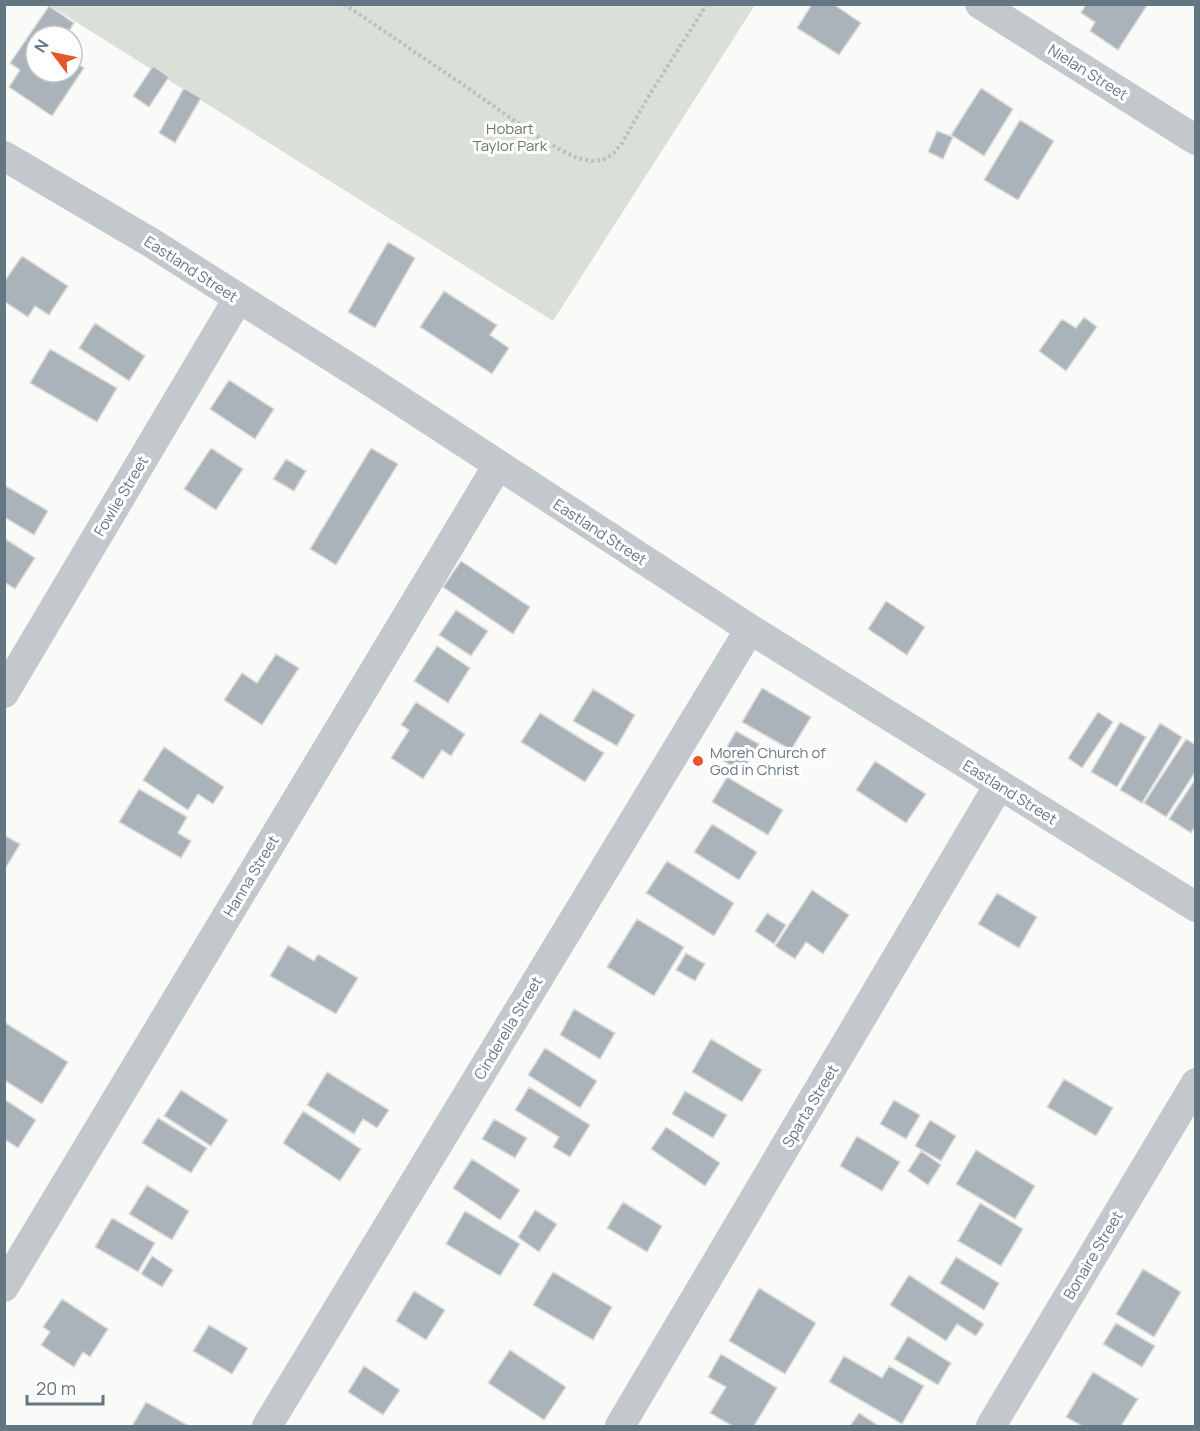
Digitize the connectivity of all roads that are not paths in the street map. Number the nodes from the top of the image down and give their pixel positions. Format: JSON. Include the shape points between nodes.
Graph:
{"nodes":[{"id":1,"x":980,"y":4,"type":"edge"},
{"id":2,"x":1196,"y":140,"type":"edge"},
{"id":3,"x":4,"y":156,"type":"edge"},
{"id":4,"x":238,"y":299,"type":"junction"},
{"id":5,"x":498,"y":465,"type":"junction"},
{"id":6,"x":750,"y":629,"type":"junction"},
{"id":7,"x":4,"y":693,"type":"edge"},
{"id":8,"x":999,"y":785,"type":"junction"},
{"id":9,"x":1196,"y":907,"type":"edge"},
{"id":10,"x":1196,"y":1083,"type":"edge"},
{"id":11,"x":4,"y":1287,"type":"edge"},
{"id":12,"x":267,"y":1426,"type":"edge"},
{"id":13,"x":620,"y":1426,"type":"edge"},
{"id":14,"x":992,"y":1426,"type":"edge"}],
"edges":[{"from":1,"to":2,"type":"street","name":"Nielan Street"},
{"from":3,"to":4,"type":"street","name":"Eastland Street"},
{"from":4,"to":5,"type":"street","name":"Eastland Street"},
{"from":4,"to":7,"type":"street","name":"Fowlie Street"},
{"from":5,"to":6,"type":"street","name":"Eastland Street"},
{"from":5,"to":11,"type":"street","name":"Hanna Street"},
{"from":6,"to":8,"type":"street","name":"Eastland Street"},
{"from":6,"to":12,"type":"street","name":"Cinderella Street"},
{"from":8,"to":9,"type":"street","name":"Eastland Street"},
{"from":8,"to":13,"type":"street","name":"Sparta Street"},
{"from":10,"to":14,"type":"street","name":"Bonaire Street"}]}
